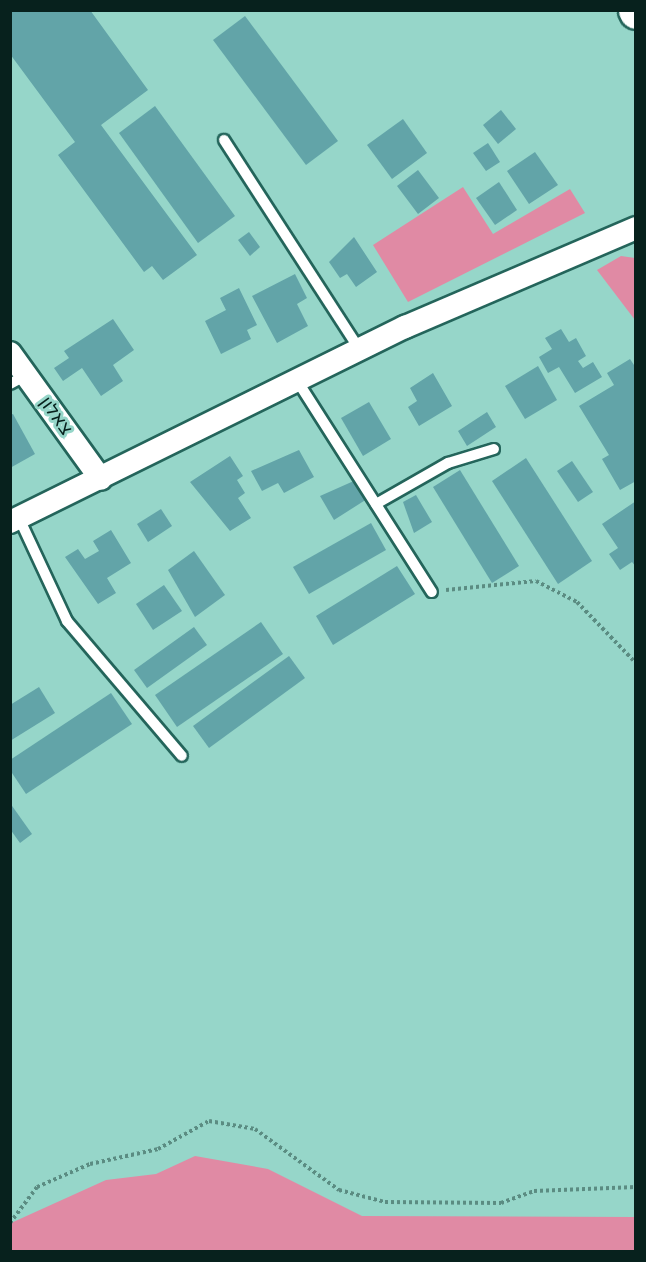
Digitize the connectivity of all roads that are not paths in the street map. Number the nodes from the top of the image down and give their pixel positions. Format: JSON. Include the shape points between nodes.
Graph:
{"nodes":[{"id":1,"x":224,"y":140,"type":"dead end"},
{"id":2,"x":636,"y":228,"type":"edge"},
{"id":3,"x":360,"y":350,"type":"junction"},
{"id":4,"x":10,"y":353,"type":"edge"},
{"id":5,"x":18,"y":380,"type":"edge"},
{"id":6,"x":298,"y":382,"type":"junction"},
{"id":7,"x":495,"y":449,"type":"dead end"},
{"id":8,"x":101,"y":479,"type":"junction"},
{"id":9,"x":376,"y":504,"type":"junction"},
{"id":10,"x":15,"y":520,"type":"edge"},
{"id":11,"x":432,"y":592,"type":"road end"},
{"id":12,"x":182,"y":756,"type":"dead end"}],
"edges":[{"from":1,"to":3,"type":"lane"},
{"from":2,"to":3,"type":"street","via":[[574,250]]},
{"from":3,"to":6,"type":"street"},
{"from":4,"to":5,"type":"street","name":"צאלון"},
{"from":5,"to":8,"type":"street","name":"צאלון"},
{"from":6,"to":8,"type":"street"},
{"from":6,"to":9,"type":"lane"},
{"from":7,"to":9,"type":"lane","via":[[448,463]]},
{"from":8,"to":10,"type":"street"},
{"from":9,"to":11,"type":"lane"},
{"from":10,"to":12,"type":"lane","via":[[68,621]]}]}
